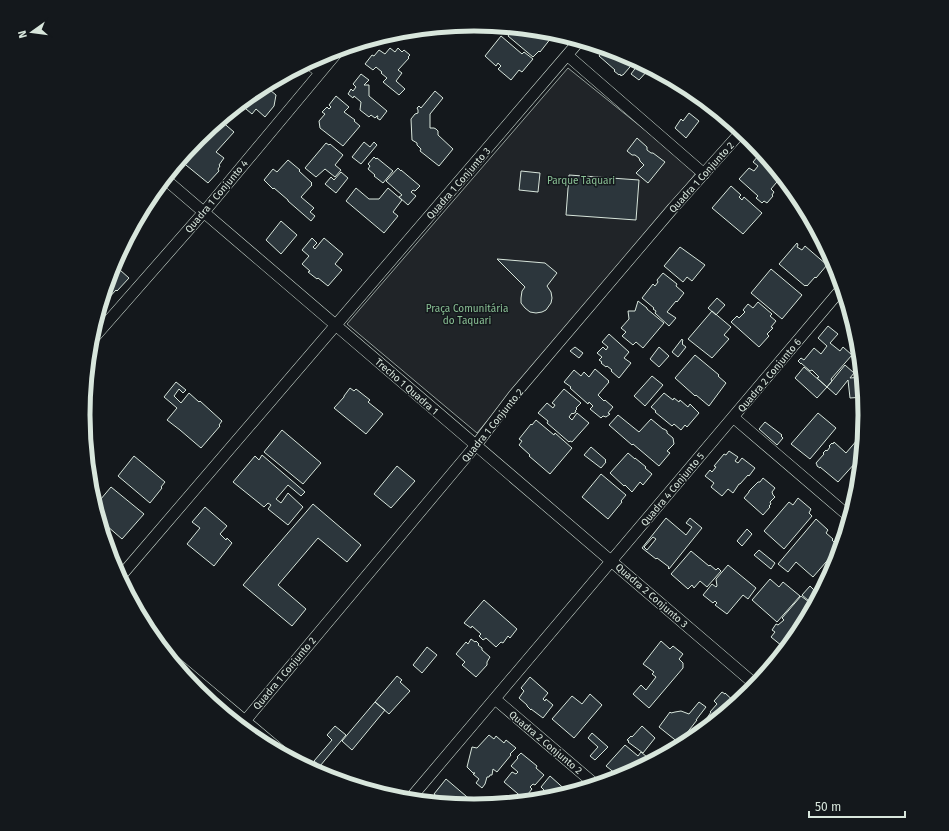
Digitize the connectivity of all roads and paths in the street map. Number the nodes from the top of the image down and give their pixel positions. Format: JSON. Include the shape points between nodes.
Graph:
{"nodes":[{"id":1,"x":576,"y":45,"type":"edge"},
{"id":2,"x":567,"y":55,"type":"junction"},
{"id":3,"x":332,"y":58,"type":"edge"},
{"id":4,"x":313,"y":67,"type":"edge"},
{"id":5,"x":320,"y":72,"type":"junction"},
{"id":6,"x":738,"y":136,"type":"edge"},
{"id":7,"x":704,"y":174,"type":"junction"},
{"id":8,"x":168,"y":182,"type":"edge"},
{"id":9,"x":204,"y":212,"type":"junction"},
{"id":10,"x":839,"y":292,"type":"edge"},
{"id":11,"x":335,"y":324,"type":"junction"},
{"id":12,"x":99,"y":332,"type":"edge"},
{"id":13,"x":733,"y":417,"type":"junction"},
{"id":14,"x":476,"y":445,"type":"junction"},
{"id":15,"x":846,"y":514,"type":"edge"},
{"id":16,"x":612,"y":560,"type":"junction"},
{"id":17,"x":124,"y":573,"type":"edge"},
{"id":18,"x":752,"y":681,"type":"edge"},
{"id":19,"x":495,"y":699,"type":"junction"},
{"id":20,"x":243,"y":723,"type":"edge"},
{"id":21,"x":592,"y":782,"type":"edge"},
{"id":22,"x":412,"y":795,"type":"edge"}],
"edges":[{"from":1,"to":2,"type":"street","name":"Quadra 1 Conjunto 3"},
{"from":2,"to":7,"type":"street"},
{"from":2,"to":11,"type":"street","name":"Quadra 1 Conjunto 3"},
{"from":3,"to":5,"type":"street","name":"Quadra 1 Conjunto 4"},
{"from":4,"to":5,"type":"street"},
{"from":5,"to":9,"type":"street","name":"Quadra 1 Conjunto 4"},
{"from":6,"to":7,"type":"street","name":"Quadra 1 Conjunto 2"},
{"from":7,"to":14,"type":"street","name":"Quadra 1 Conjunto 2","via":[[520,389]]},
{"from":8,"to":9,"type":"street","name":"Trecho 1 Quadra 1"},
{"from":9,"to":11,"type":"street","name":"Trecho 1 Quadra 1"},
{"from":9,"to":12,"type":"street","name":"Quadra 1 Conjunto 4"},
{"from":10,"to":13,"type":"street","name":"Quadra 2 Conjunto 6"},
{"from":11,"to":14,"type":"street","name":"Trecho 1 Quadra 1"},
{"from":11,"to":17,"type":"street","name":"Quadra 1 Conjunto 3"},
{"from":13,"to":15,"type":"street","name":"Quadra 2 Conjunto 6"},
{"from":13,"to":16,"type":"street","name":"Quadra 4 Conjunto 5"},
{"from":14,"to":16,"type":"street","name":"Trecho 1 Quadra 1"},
{"from":14,"to":20,"type":"street","name":"Quadra 1 Conjunto 2"},
{"from":16,"to":18,"type":"street","name":"Quadra 2 Conjunto 3"},
{"from":16,"to":19,"type":"street","name":"Quadra 2 Conjunto 3"},
{"from":19,"to":21,"type":"street","name":"Quadra 2 Conjunto 2"},
{"from":19,"to":22,"type":"street","name":"Quadra 2 Conjunto 3"}]}
